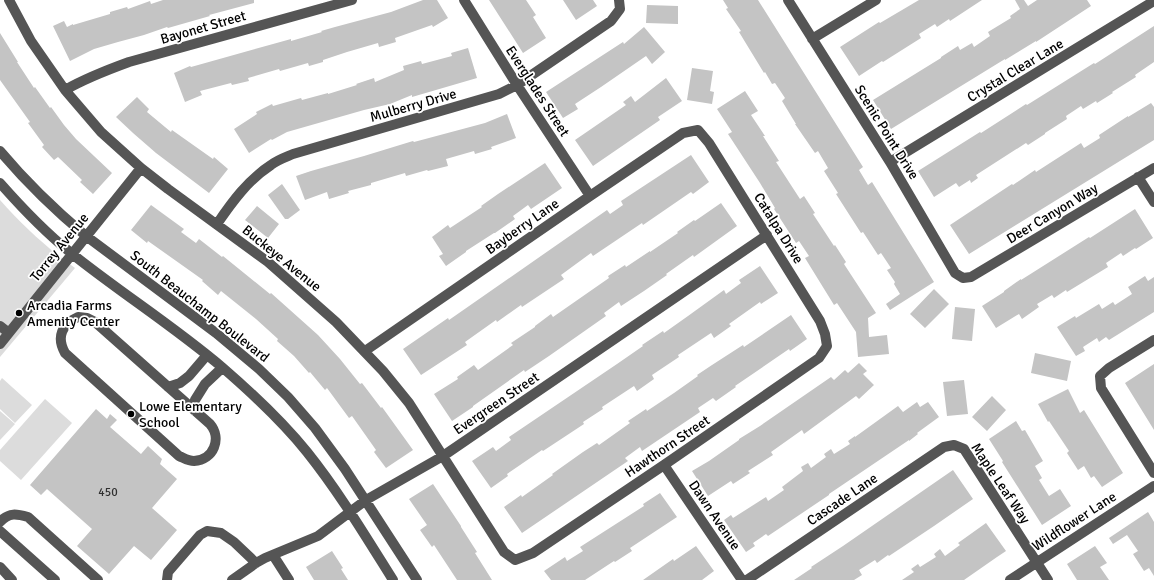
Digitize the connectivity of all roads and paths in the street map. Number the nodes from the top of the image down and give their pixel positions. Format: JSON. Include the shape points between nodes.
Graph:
{"nodes":[{"id":1,"x":9,"y":0,"type":"edge"},
{"id":2,"x":352,"y":0,"type":"edge"},
{"id":3,"x":464,"y":0,"type":"edge"},
{"id":4,"x":788,"y":0,"type":"edge"},
{"id":5,"x":876,"y":0,"type":"edge"},
{"id":6,"x":1154,"y":1,"type":"edge"},
{"id":7,"x":620,"y":4,"type":"edge"},
{"id":8,"x":812,"y":39,"type":"junction"},
{"id":9,"x":516,"y":85,"type":"junction"},
{"id":10,"x":65,"y":90,"type":"junction"},
{"id":11,"x":698,"y":130,"type":"joint"},
{"id":12,"x":0,"y":151,"type":"edge"},
{"id":13,"x":890,"y":162,"type":"junction"},
{"id":14,"x":141,"y":168,"type":"junction"},
{"id":15,"x":1154,"y":168,"type":"edge"},
{"id":16,"x":1138,"y":177,"type":"junction"},
{"id":17,"x":0,"y":183,"type":"edge"},
{"id":18,"x":590,"y":196,"type":"junction"},
{"id":19,"x":1154,"y":202,"type":"edge"},
{"id":20,"x":216,"y":224,"type":"junction"},
{"id":21,"x":767,"y":235,"type":"junction"},
{"id":22,"x":86,"y":236,"type":"junction"},
{"id":23,"x":72,"y":254,"type":"junction"},
{"id":24,"x":963,"y":278,"type":"joint"},
{"id":25,"x":0,"y":326,"type":"edge"},
{"id":26,"x":9,"y":333,"type":"junction"},
{"id":27,"x":1154,"y":340,"type":"edge"},
{"id":28,"x":0,"y":344,"type":"edge"},
{"id":29,"x":828,"y":346,"type":"joint"},
{"id":30,"x":365,"y":352,"type":"junction"},
{"id":31,"x":208,"y":355,"type":"junction"},
{"id":32,"x":222,"y":368,"type":"junction"},
{"id":33,"x":168,"y":387,"type":"junction"},
{"id":34,"x":194,"y":410,"type":"junction"},
{"id":35,"x":954,"y":445,"type":"joint"},
{"id":36,"x":443,"y":456,"type":"junction"},
{"id":37,"x":664,"y":465,"type":"junction"},
{"id":38,"x":1154,"y":473,"type":"edge"},
{"id":39,"x":1154,"y":486,"type":"edge"},
{"id":40,"x":366,"y":500,"type":"junction"},
{"id":41,"x":349,"y":512,"type":"junction"},
{"id":42,"x":0,"y":522,"type":"edge"},
{"id":43,"x":0,"y":531,"type":"edge"},
{"id":44,"x":273,"y":555,"type":"junction"},
{"id":45,"x":515,"y":560,"type":"joint"},
{"id":46,"x":1036,"y":562,"type":"junction"},
{"id":47,"x":256,"y":563,"type":"junction"},
{"id":48,"x":55,"y":580,"type":"edge"},
{"id":49,"x":98,"y":580,"type":"edge"},
{"id":50,"x":166,"y":580,"type":"edge"},
{"id":51,"x":232,"y":580,"type":"edge"},
{"id":52,"x":289,"y":580,"type":"edge"},
{"id":53,"x":393,"y":580,"type":"edge"},
{"id":54,"x":417,"y":580,"type":"edge"},
{"id":55,"x":742,"y":580,"type":"edge"},
{"id":56,"x":747,"y":580,"type":"edge"},
{"id":57,"x":1010,"y":580,"type":"edge"},
{"id":58,"x":1048,"y":580,"type":"edge"}],
"edges":[{"from":1,"to":10,"type":"street","name":"Buckeye Avenue","via":[[31,42]]},
{"from":2,"to":10,"type":"street","name":"Bayonet Street","via":[[129,62],[102,71]]},
{"from":3,"to":9,"type":"street","name":"Everglades Street"},
{"from":4,"to":8,"type":"street","name":"Scenic Point Drive"},
{"from":5,"to":8,"type":"street"},
{"from":6,"to":13,"type":"street","name":"Crystal Clear Lane"},
{"from":7,"to":9,"type":"street","name":"Mulberry Drive","via":[[611,21]]},
{"from":8,"to":13,"type":"street","name":"Scenic Point Drive"},
{"from":9,"to":18,"type":"street","name":"Everglades Street"},
{"from":9,"to":20,"type":"street","name":"Mulberry Drive","via":[[499,94],[293,154],[271,164],[235,199]]},
{"from":10,"to":14,"type":"street","name":"Buckeye Avenue","via":[[101,132]]},
{"from":11,"to":18,"type":"street","name":"Bayberry Lane","via":[[683,133]]},
{"from":11,"to":21,"type":"street","name":"Catalpa Drive","via":[[709,143]]},
{"from":12,"to":22,"type":"street","name":"South Beauchamp Boulevard","via":[[47,202]]},
{"from":13,"to":24,"type":"street","name":"Scenic Point Drive","via":[[955,272]]},
{"from":14,"to":20,"type":"street","name":"Buckeye Avenue"},
{"from":14,"to":22,"type":"street","name":"Torrey Avenue"},
{"from":15,"to":16,"type":"street","name":"Deer Canyon Way"},
{"from":16,"to":19,"type":"street"},
{"from":16,"to":24,"type":"street","name":"Deer Canyon Way","via":[[971,278]]},
{"from":17,"to":23,"type":"street","via":[[24,210]]},
{"from":18,"to":30,"type":"street","name":"Bayberry Lane"},
{"from":20,"to":30,"type":"street","name":"Buckeye Avenue","via":[[274,267],[336,322]]},
{"from":21,"to":29,"type":"street","name":"Catalpa Drive","via":[[820,321]]},
{"from":21,"to":36,"type":"street","name":"Evergreen Street"},
{"from":22,"to":23,"type":"street","name":"Torrey Avenue"},
{"from":22,"to":40,"type":"street","name":"South Beauchamp Boulevard","via":[[216,333],[273,382],[325,441]]},
{"from":23,"to":26,"type":"street","name":"Torrey Avenue"},
{"from":23,"to":31,"type":"street"},
{"from":25,"to":26,"type":"street"},
{"from":26,"to":28,"type":"street","name":"Torrey Avenue"},
{"from":27,"to":38,"type":"street","via":[[1100,376],[1101,388]]},
{"from":29,"to":37,"type":"street","name":"Hawthorn Street","via":[[819,358]]},
{"from":30,"to":36,"type":"street","name":"Buckeye Avenue","via":[[409,403]]},
{"from":31,"to":32,"type":"street"},
{"from":31,"to":33,"type":"street","via":[[189,376],[180,383]]},
{"from":32,"to":34,"type":"street","via":[[205,384],[195,400]]},
{"from":32,"to":41,"type":"street","via":[[298,441]]},
{"from":33,"to":34,"type":"street"},
{"from":33,"to":34,"type":"street","via":[[95,322],[78,317],[71,320],[61,333],[60,341],[65,353],[179,456],[194,461],[209,454],[216,442],[213,428]]},
{"from":35,"to":46,"type":"street","name":"Maple Leaf Way","via":[[964,449]]},
{"from":35,"to":56,"type":"street","name":"Cascade Lane","via":[[944,448]]},
{"from":36,"to":40,"type":"street","name":"Evergreen Street"},
{"from":36,"to":45,"type":"street","name":"Buckeye Avenue","via":[[504,552]]},
{"from":37,"to":45,"type":"street","name":"Hawthorn Street","via":[[532,553]]},
{"from":37,"to":55,"type":"street","name":"Dawn Avenue"},
{"from":39,"to":46,"type":"street","name":"Wildflower Lane"},
{"from":40,"to":41,"type":"street","name":"Evergreen Street"},
{"from":40,"to":54,"type":"street","name":"South Beauchamp Boulevard"},
{"from":41,"to":44,"type":"street","name":"Evergreen Street","via":[[318,536]]},
{"from":41,"to":53,"type":"street"},
{"from":42,"to":49,"type":"street","via":[[16,514],[28,517]]},
{"from":43,"to":48,"type":"street"},
{"from":44,"to":47,"type":"street","name":"Evergreen Street"},
{"from":44,"to":52,"type":"street"},
{"from":46,"to":57,"type":"street","name":"Wildflower Lane"},
{"from":46,"to":58,"type":"street","name":"Maple Leaf Way"},
{"from":47,"to":50,"type":"street","via":[[221,533],[208,531],[200,535],[168,572]]},
{"from":47,"to":51,"type":"street","name":"Evergreen Street"}]}
